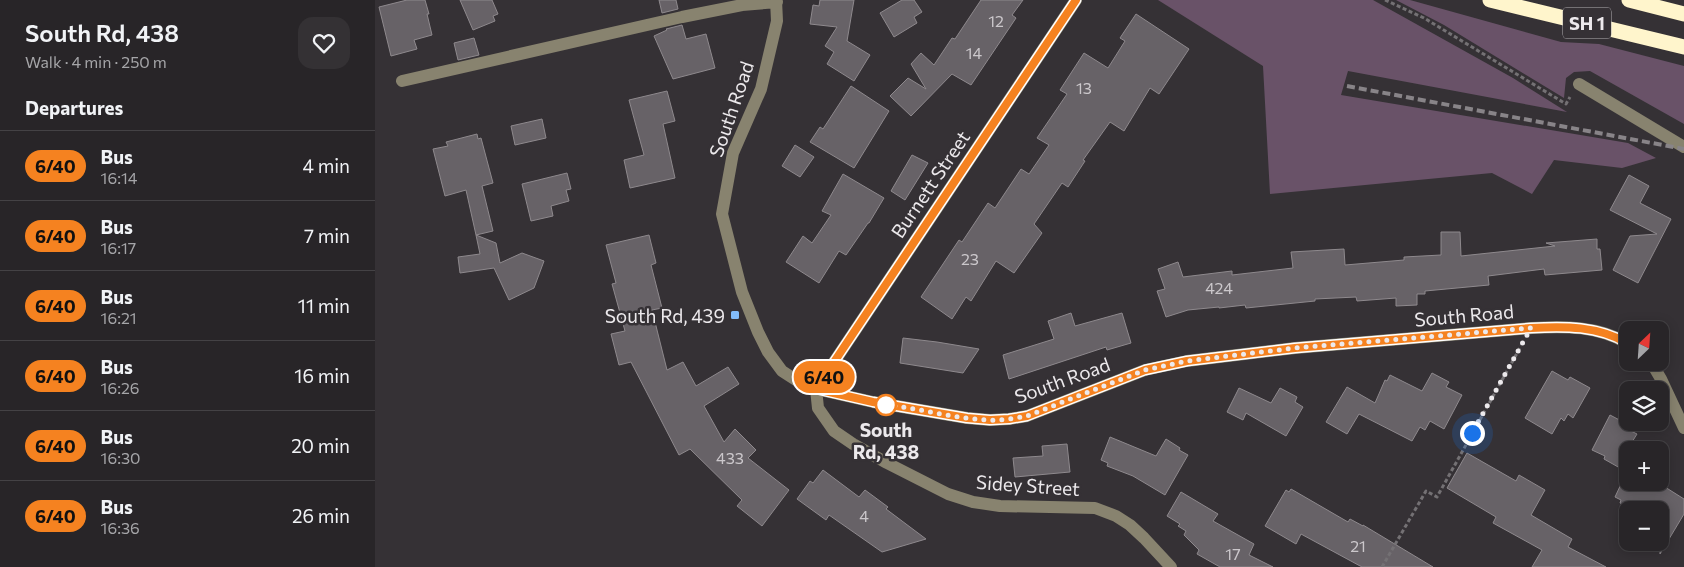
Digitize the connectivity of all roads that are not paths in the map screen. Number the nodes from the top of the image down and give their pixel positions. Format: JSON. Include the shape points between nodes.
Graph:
{"nodes":[{"id":1,"x":1076,"y":0,"type":"edge"},
{"id":2,"x":1490,"y":0,"type":"edge"},
{"id":3,"x":1629,"y":0,"type":"edge"},
{"id":4,"x":776,"y":1,"type":"edge"},
{"id":5,"x":1684,"y":14,"type":"edge"},
{"id":6,"x":1684,"y":47,"type":"edge"},
{"id":7,"x":402,"y":80,"type":"dead end"},
{"id":8,"x":1579,"y":84,"type":"road end"},
{"id":9,"x":1684,"y":147,"type":"edge"},
{"id":10,"x":1619,"y":338,"type":"edge"},
{"id":11,"x":1656,"y":371,"type":"edge"},
{"id":12,"x":816,"y":389,"type":"junction"},
{"id":13,"x":1684,"y":428,"type":"edge"},
{"id":14,"x":1171,"y":567,"type":"edge"}],
"edges":[{"from":1,"to":12,"type":"street","name":"Burnett Street"},
{"from":2,"to":6,"type":"highway","number":"SH 1"},
{"from":3,"to":5,"type":"highway","number":"SH 1"},
{"from":4,"to":7,"type":"street","via":[[682,17]]},
{"from":4,"to":12,"type":"street","name":"South Road","via":[[777,21],[761,89],[733,153],[722,214],[742,292],[765,346],[782,371]]},
{"from":8,"to":9,"type":"street"},
{"from":10,"to":12,"type":"street","name":"South Road","via":[[1596,330],[1570,326],[1531,328],[1295,348],[1187,361],[1145,370],[1027,416],[1009,419],[967,418]]},
{"from":11,"to":13,"type":"street"},
{"from":12,"to":14,"type":"street","name":"Sidey Street","via":[[817,408],[834,431],[948,494],[1000,506],[1095,508],[1130,525]]}]}
